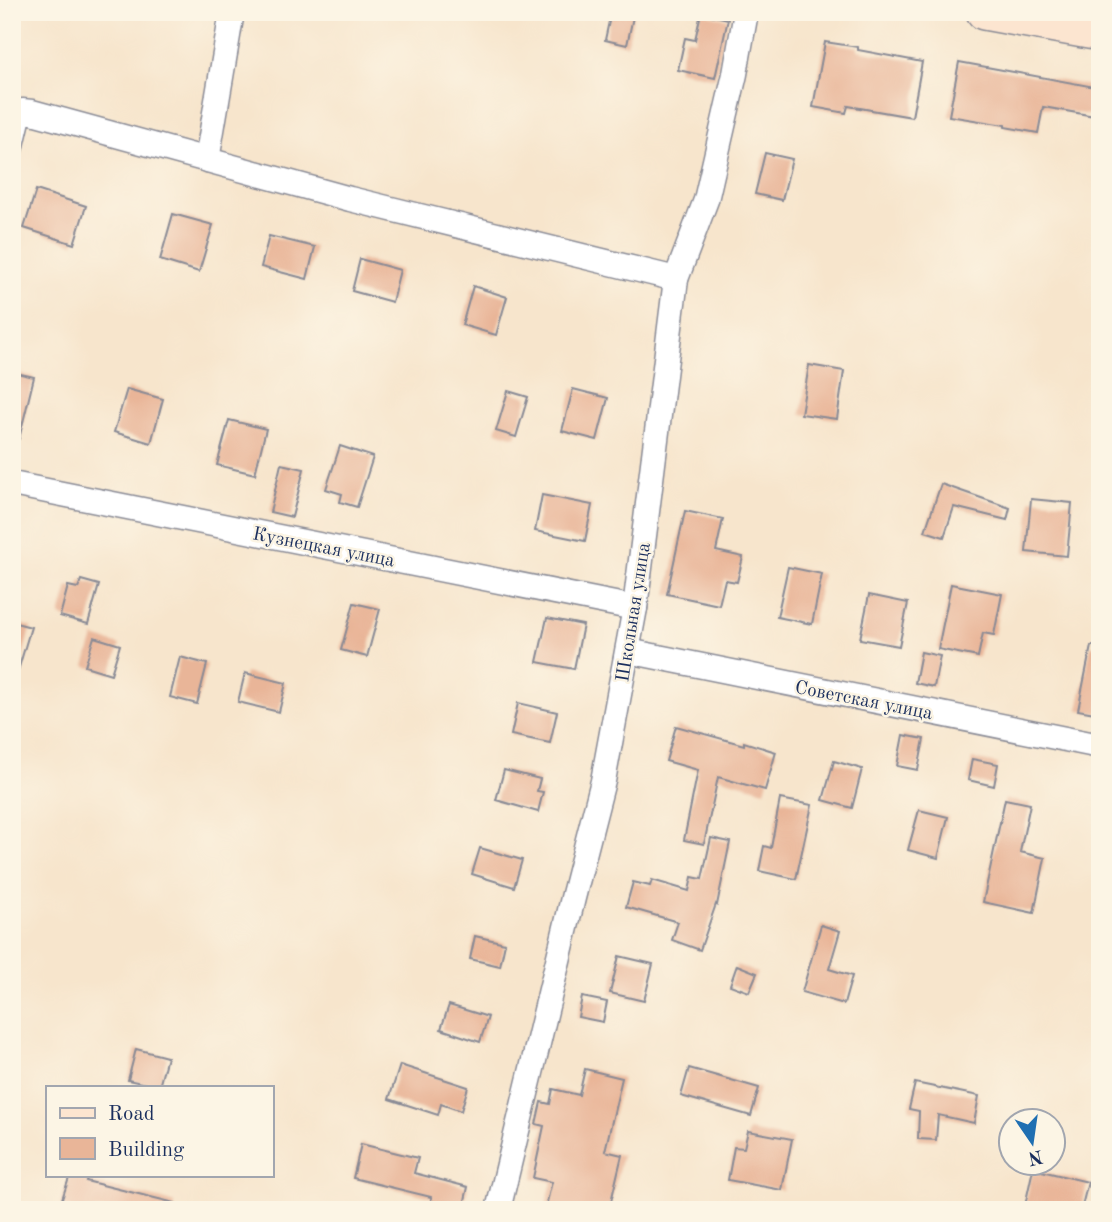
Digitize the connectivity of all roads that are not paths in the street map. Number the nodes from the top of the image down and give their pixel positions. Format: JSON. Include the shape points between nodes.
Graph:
{"nodes":[{"id":1,"x":232,"y":12,"type":"edge"},
{"id":2,"x":746,"y":12,"type":"edge"},
{"id":3,"x":984,"y":12,"type":"edge"},
{"id":4,"x":1100,"y":33,"type":"edge"},
{"id":5,"x":12,"y":145,"type":"edge"},
{"id":6,"x":207,"y":160,"type":"junction"},
{"id":7,"x":676,"y":279,"type":"junction"},
{"id":8,"x":12,"y":484,"type":"edge"},
{"id":9,"x":635,"y":608,"type":"junction"},
{"id":10,"x":628,"y":651,"type":"junction"},
{"id":11,"x":1100,"y":746,"type":"edge"},
{"id":12,"x":498,"y":1210,"type":"edge"}],
"edges":[{"from":1,"to":6,"type":"street"},
{"from":2,"to":7,"type":"street","name":"Школьная улица","via":[[706,200]]},
{"from":3,"to":4,"type":"street"},
{"from":5,"to":6,"type":"street","via":[[22,111]]},
{"from":6,"to":7,"type":"street"},
{"from":7,"to":9,"type":"street","name":"Школьная улица"},
{"from":8,"to":9,"type":"street","name":"Кузнецкая улица"},
{"from":9,"to":10,"type":"street","name":"Школьная улица"},
{"from":10,"to":11,"type":"street","name":"Советская улица"},
{"from":10,"to":12,"type":"street","name":"Школьная улица","via":[[603,781]]}]}
